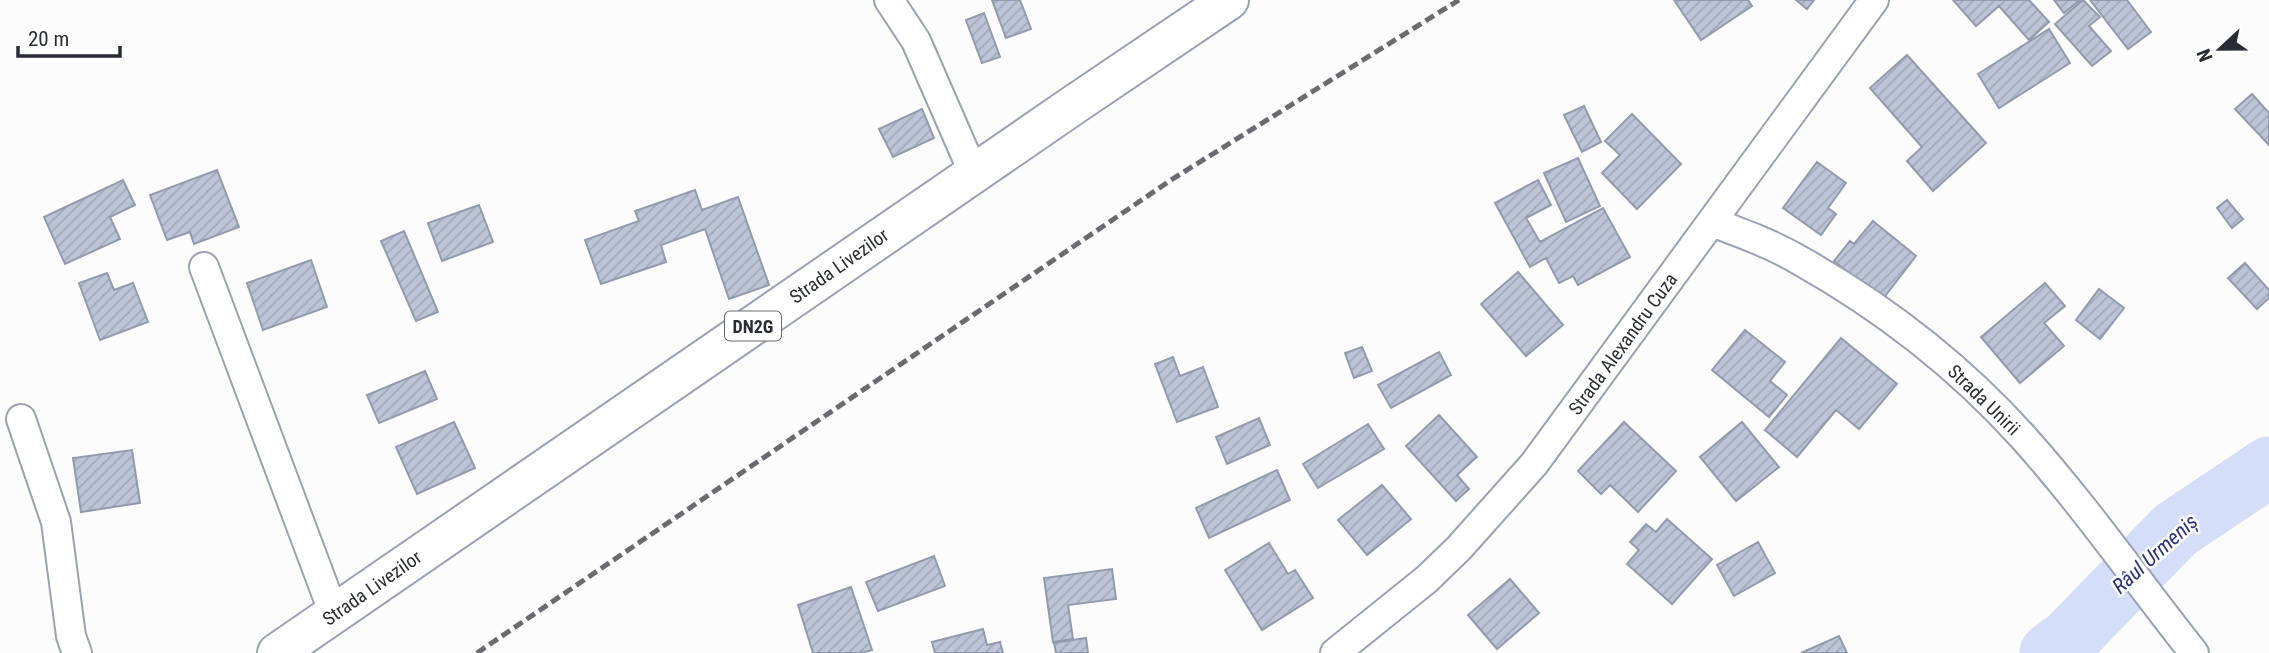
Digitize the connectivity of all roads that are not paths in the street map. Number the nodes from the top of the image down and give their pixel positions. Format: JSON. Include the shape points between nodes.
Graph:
{"nodes":[{"id":1,"x":889,"y":0,"type":"edge"},
{"id":2,"x":1229,"y":0,"type":"edge"},
{"id":3,"x":1874,"y":0,"type":"edge"},
{"id":4,"x":974,"y":174,"type":"junction"},
{"id":5,"x":1712,"y":222,"type":"junction"},
{"id":6,"x":204,"y":267,"type":"dead end"},
{"id":7,"x":21,"y":419,"type":"dead end"},
{"id":8,"x":334,"y":614,"type":"junction"},
{"id":9,"x":77,"y":653,"type":"edge"},
{"id":10,"x":277,"y":653,"type":"edge"},
{"id":11,"x":1335,"y":653,"type":"edge"},
{"id":12,"x":2194,"y":653,"type":"edge"}],
"edges":[{"from":1,"to":4,"type":"street","via":[[916,41]]},
{"from":2,"to":4,"type":"main road","name":"Strada Livezilor","number":"DN2G"},
{"from":3,"to":5,"type":"street","name":"Strada Alexandru Cuza"},
{"from":4,"to":8,"type":"main road","name":"Strada Livezilor","number":"DN2G"},
{"from":5,"to":11,"type":"street","name":"Strada Alexandru Cuza","via":[[1572,414],[1493,512],[1427,579]]},
{"from":5,"to":12,"type":"street","name":"Strada Unirii","via":[[1798,259],[1923,343],[1973,386],[2023,437]]},
{"from":6,"to":8,"type":"street"},
{"from":7,"to":9,"type":"street","via":[[56,522]]},
{"from":8,"to":10,"type":"main road","name":"Strada Livezilor","number":"DN2G"}]}
